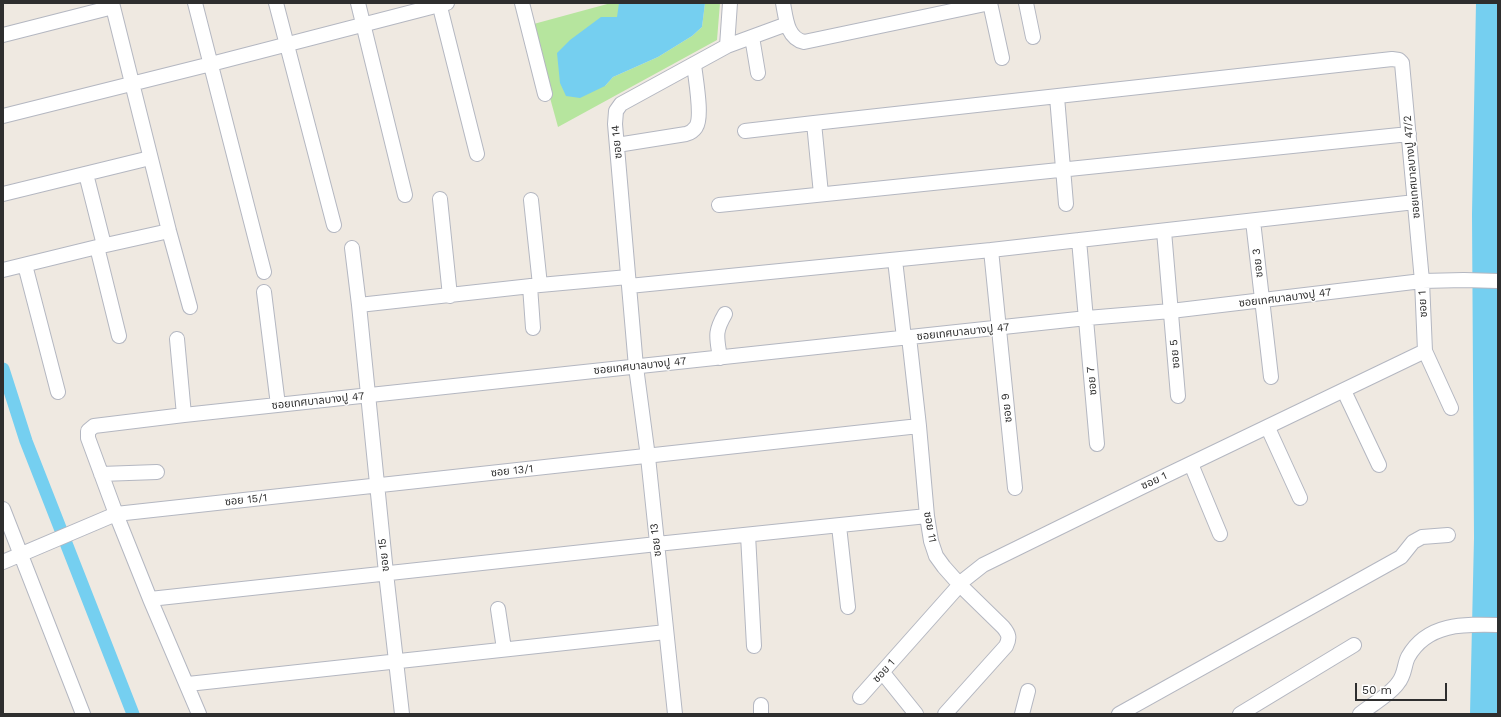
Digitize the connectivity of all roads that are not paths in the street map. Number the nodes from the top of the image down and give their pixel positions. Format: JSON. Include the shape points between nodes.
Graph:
{"nodes":[{"id":1,"x":195,"y":3,"type":"edge"},
{"id":2,"x":276,"y":3,"type":"edge"},
{"id":3,"x":358,"y":3,"type":"edge"},
{"id":4,"x":522,"y":3,"type":"edge"},
{"id":5,"x":730,"y":3,"type":"edge"},
{"id":6,"x":783,"y":3,"type":"edge"},
{"id":7,"x":990,"y":3,"type":"edge"},
{"id":8,"x":1026,"y":3,"type":"edge"},
{"id":9,"x":442,"y":4,"type":"edge"},
{"id":10,"x":113,"y":5,"type":"edge"},
{"id":11,"x":787,"y":24,"type":"junction"},
{"id":12,"x":364,"y":25,"type":"junction"},
{"id":13,"x":3,"y":35,"type":"edge"},
{"id":14,"x":752,"y":37,"type":"junction"},
{"id":15,"x":1033,"y":37,"type":"dead end"},
{"id":16,"x":287,"y":44,"type":"junction"},
{"id":17,"x":727,"y":46,"type":"junction"},
{"id":18,"x":1002,"y":58,"type":"dead end"},
{"id":19,"x":211,"y":64,"type":"junction"},
{"id":20,"x":694,"y":64,"type":"junction"},
{"id":21,"x":758,"y":73,"type":"dead end"},
{"id":22,"x":132,"y":84,"type":"junction"},
{"id":23,"x":545,"y":94,"type":"dead end"},
{"id":24,"x":1057,"y":97,"type":"junction"},
{"id":25,"x":3,"y":116,"type":"edge"},
{"id":26,"x":814,"y":123,"type":"junction"},
{"id":27,"x":745,"y":131,"type":"dead end"},
{"id":28,"x":1409,"y":134,"type":"junction"},
{"id":29,"x":617,"y":145,"type":"junction"},
{"id":30,"x":477,"y":154,"type":"dead end"},
{"id":31,"x":150,"y":158,"type":"junction"},
{"id":32,"x":1064,"y":169,"type":"junction"},
{"id":33,"x":86,"y":174,"type":"junction"},
{"id":34,"x":3,"y":194,"type":"edge"},
{"id":35,"x":821,"y":194,"type":"junction"},
{"id":36,"x":405,"y":195,"type":"dead end"},
{"id":37,"x":440,"y":199,"type":"dead end"},
{"id":38,"x":531,"y":200,"type":"dead end"},
{"id":39,"x":1415,"y":202,"type":"junction"},
{"id":40,"x":719,"y":204,"type":"dead end"},
{"id":41,"x":1066,"y":204,"type":"dead end"},
{"id":42,"x":1253,"y":221,"type":"junction"},
{"id":43,"x":334,"y":225,"type":"dead end"},
{"id":44,"x":169,"y":231,"type":"junction"},
{"id":45,"x":1164,"y":231,"type":"junction"},
{"id":46,"x":1079,"y":240,"type":"junction"},
{"id":47,"x":100,"y":246,"type":"junction"},
{"id":48,"x":352,"y":248,"type":"dead end"},
{"id":49,"x":991,"y":250,"type":"junction"},
{"id":50,"x":896,"y":260,"type":"junction"},
{"id":51,"x":25,"y":265,"type":"junction"},
{"id":52,"x":3,"y":270,"type":"edge"},
{"id":53,"x":264,"y":272,"type":"dead end"},
{"id":54,"x":1422,"y":281,"type":"junction"},
{"id":55,"x":1498,"y":281,"type":"edge"},
{"id":56,"x":628,"y":282,"type":"junction"},
{"id":57,"x":535,"y":286,"type":"junction"},
{"id":58,"x":264,"y":292,"type":"dead end"},
{"id":59,"x":450,"y":296,"type":"junction"},
{"id":60,"x":1262,"y":301,"type":"junction"},
{"id":61,"x":359,"y":305,"type":"junction"},
{"id":62,"x":190,"y":307,"type":"dead end"},
{"id":63,"x":1171,"y":311,"type":"junction"},
{"id":64,"x":725,"y":314,"type":"dead end"},
{"id":65,"x":1087,"y":318,"type":"junction"},
{"id":66,"x":533,"y":328,"type":"dead end"},
{"id":67,"x":999,"y":328,"type":"junction"},
{"id":68,"x":119,"y":336,"type":"dead end"},
{"id":69,"x":906,"y":338,"type":"junction"},
{"id":70,"x":177,"y":339,"type":"dead end"},
{"id":71,"x":1425,"y":351,"type":"junction"},
{"id":72,"x":720,"y":358,"type":"junction"},
{"id":73,"x":636,"y":367,"type":"junction"},
{"id":74,"x":1271,"y":376,"type":"dead end"},
{"id":75,"x":1344,"y":391,"type":"junction"},
{"id":76,"x":58,"y":392,"type":"dead end"},
{"id":77,"x":368,"y":396,"type":"junction"},
{"id":78,"x":1178,"y":396,"type":"dead end"},
{"id":79,"x":278,"y":405,"type":"junction"},
{"id":80,"x":1451,"y":408,"type":"dead end"},
{"id":81,"x":184,"y":415,"type":"junction"},
{"id":82,"x":919,"y":426,"type":"junction"},
{"id":83,"x":1268,"y":428,"type":"junction"},
{"id":84,"x":1097,"y":444,"type":"dead end"},
{"id":85,"x":648,"y":457,"type":"junction"},
{"id":86,"x":1191,"y":464,"type":"junction"},
{"id":87,"x":1379,"y":465,"type":"dead end"},
{"id":88,"x":157,"y":472,"type":"dead end"},
{"id":89,"x":101,"y":474,"type":"junction"},
{"id":90,"x":377,"y":485,"type":"junction"},
{"id":91,"x":1015,"y":488,"type":"dead end"},
{"id":92,"x":1300,"y":498,"type":"dead end"},
{"id":93,"x":3,"y":509,"type":"edge"},
{"id":94,"x":116,"y":514,"type":"junction"},
{"id":95,"x":927,"y":516,"type":"junction"},
{"id":96,"x":839,"y":526,"type":"junction"},
{"id":97,"x":1220,"y":534,"type":"dead end"},
{"id":98,"x":748,"y":535,"type":"junction"},
{"id":99,"x":1448,"y":535,"type":"dead end"},
{"id":100,"x":657,"y":544,"type":"junction"},
{"id":101,"x":21,"y":554,"type":"junction"},
{"id":102,"x":3,"y":562,"type":"edge"},
{"id":103,"x":386,"y":573,"type":"junction"},
{"id":104,"x":960,"y":585,"type":"junction"},
{"id":105,"x":150,"y":599,"type":"junction"},
{"id":106,"x":848,"y":607,"type":"dead end"},
{"id":107,"x":498,"y":609,"type":"dead end"},
{"id":108,"x":1498,"y":625,"type":"edge"},
{"id":109,"x":666,"y":632,"type":"junction"},
{"id":110,"x":1354,"y":645,"type":"dead end"},
{"id":111,"x":754,"y":646,"type":"dead end"},
{"id":112,"x":504,"y":649,"type":"junction"},
{"id":113,"x":396,"y":661,"type":"junction"},
{"id":114,"x":882,"y":673,"type":"junction"},
{"id":115,"x":188,"y":684,"type":"junction"},
{"id":116,"x":1028,"y":690,"type":"dead end"},
{"id":117,"x":860,"y":697,"type":"dead end"},
{"id":118,"x":83,"y":714,"type":"edge"},
{"id":119,"x":199,"y":714,"type":"edge"},
{"id":120,"x":402,"y":714,"type":"edge"},
{"id":121,"x":675,"y":714,"type":"edge"},
{"id":122,"x":916,"y":714,"type":"edge"},
{"id":123,"x":945,"y":714,"type":"edge"},
{"id":124,"x":1022,"y":714,"type":"edge"},
{"id":125,"x":1120,"y":714,"type":"edge"},
{"id":126,"x":1240,"y":714,"type":"edge"},
{"id":127,"x":1360,"y":714,"type":"edge"}],
"edges":[{"from":1,"to":19,"type":"street"},
{"from":2,"to":16,"type":"street"},
{"from":3,"to":12,"type":"street"},
{"from":4,"to":23,"type":"street"},
{"from":5,"to":17,"type":"street"},
{"from":6,"to":11,"type":"street"},
{"from":7,"to":11,"type":"street","via":[[804,42],[794,38]]},
{"from":7,"to":18,"type":"street"},
{"from":8,"to":15,"type":"street"},
{"from":9,"to":12,"type":"street"},
{"from":9,"to":30,"type":"street"},
{"from":10,"to":13,"type":"street"},
{"from":10,"to":22,"type":"street"},
{"from":11,"to":14,"type":"street","name":"ซอย 14"},
{"from":12,"to":16,"type":"street"},
{"from":12,"to":36,"type":"street"},
{"from":14,"to":17,"type":"street","name":"ซอย 14"},
{"from":14,"to":21,"type":"street"},
{"from":16,"to":19,"type":"street"},
{"from":16,"to":43,"type":"street"},
{"from":17,"to":20,"type":"street","name":"ซอย 14"},
{"from":19,"to":22,"type":"street"},
{"from":19,"to":53,"type":"street"},
{"from":20,"to":29,"type":"street","name":"ซอย 14","via":[[618,107],[615,117]]},
{"from":20,"to":29,"type":"street","via":[[698,95],[696,127],[686,134]]},
{"from":22,"to":25,"type":"street"},
{"from":22,"to":31,"type":"street"},
{"from":24,"to":26,"type":"street"},
{"from":24,"to":28,"type":"street","name":"ซอยเทศบาลบางปู 47/2","via":[[1392,59],[1400,60],[1402,63]]},
{"from":24,"to":32,"type":"street"},
{"from":26,"to":27,"type":"street"},
{"from":26,"to":35,"type":"street"},
{"from":28,"to":32,"type":"street"},
{"from":28,"to":39,"type":"street","name":"ซอยเทศบาลบางปู 47/2"},
{"from":29,"to":56,"type":"street","name":"ซอย 14"},
{"from":31,"to":33,"type":"street"},
{"from":31,"to":44,"type":"street"},
{"from":32,"to":35,"type":"street"},
{"from":32,"to":41,"type":"street"},
{"from":33,"to":34,"type":"street"},
{"from":33,"to":47,"type":"street"},
{"from":35,"to":40,"type":"street"},
{"from":37,"to":59,"type":"street"},
{"from":38,"to":57,"type":"street"},
{"from":39,"to":42,"type":"street"},
{"from":39,"to":54,"type":"street","name":"ซอยเทศบาลบางปู 47/2"},
{"from":42,"to":45,"type":"street"},
{"from":42,"to":60,"type":"street","name":"ซอย 3"},
{"from":44,"to":47,"type":"street"},
{"from":44,"to":62,"type":"street"},
{"from":45,"to":46,"type":"street"},
{"from":45,"to":63,"type":"street","name":"ซอย 5"},
{"from":46,"to":49,"type":"street"},
{"from":46,"to":65,"type":"street","name":"ซอย 7"},
{"from":47,"to":51,"type":"street"},
{"from":47,"to":68,"type":"street"},
{"from":48,"to":61,"type":"street","name":"ซอย 15"},
{"from":49,"to":50,"type":"street"},
{"from":49,"to":67,"type":"street","name":"ซอย 9"},
{"from":50,"to":56,"type":"street"},
{"from":50,"to":69,"type":"street","name":"ซอย 11"},
{"from":51,"to":52,"type":"street"},
{"from":51,"to":76,"type":"street"},
{"from":54,"to":55,"type":"street","name":"ซอยเทศบาลบางปู 47"},
{"from":54,"to":60,"type":"street","name":"ซอยเทศบาลบางปู 47"},
{"from":54,"to":71,"type":"street","name":"ซอย 1"},
{"from":56,"to":57,"type":"street"},
{"from":56,"to":73,"type":"street","name":"ซอย 14"},
{"from":57,"to":59,"type":"street"},
{"from":57,"to":66,"type":"street"},
{"from":58,"to":79,"type":"street"},
{"from":59,"to":61,"type":"street"},
{"from":60,"to":63,"type":"street","name":"ซอยเทศบาลบางปู 47"},
{"from":60,"to":74,"type":"street","name":"ซอย 3"},
{"from":61,"to":77,"type":"street","name":"ซอย 15"},
{"from":63,"to":65,"type":"street","name":"ซอยเทศบาลบางปู 47"},
{"from":63,"to":78,"type":"street","name":"ซอย 5"},
{"from":64,"to":72,"type":"street","via":[[717,328]]},
{"from":65,"to":67,"type":"street","name":"ซอยเทศบาลบางปู 47"},
{"from":65,"to":84,"type":"street","name":"ซอย 7"},
{"from":67,"to":69,"type":"street","name":"ซอยเทศบาลบางปู 47"},
{"from":67,"to":91,"type":"street","name":"ซอย 9"},
{"from":69,"to":72,"type":"street","name":"ซอยเทศบาลบางปู 47"},
{"from":69,"to":82,"type":"street","name":"ซอย 11"},
{"from":70,"to":81,"type":"street"},
{"from":71,"to":75,"type":"street","name":"ซอย 1"},
{"from":71,"to":80,"type":"street"},
{"from":72,"to":73,"type":"street","name":"ซอยเทศบาลบางปู 47"},
{"from":73,"to":77,"type":"street","name":"ซอยเทศบาลบางปู 47"},
{"from":73,"to":85,"type":"street","name":"ซอย 13"},
{"from":75,"to":83,"type":"street","name":"ซอย 1"},
{"from":75,"to":87,"type":"street"},
{"from":77,"to":79,"type":"street","name":"ซอยเทศบาลบางปู 47"},
{"from":77,"to":90,"type":"street","name":"ซอย 15"},
{"from":79,"to":81,"type":"street","name":"ซอยเทศบาลบางปู 47"},
{"from":81,"to":89,"type":"street","name":"ซอยเทศบาลบางปู 47","via":[[94,426],[88,431],[88,438]]},
{"from":82,"to":85,"type":"street","name":"ซอย 13/1"},
{"from":82,"to":95,"type":"street","name":"ซอย 11"},
{"from":83,"to":86,"type":"street","name":"ซอย 1"},
{"from":83,"to":92,"type":"street"},
{"from":85,"to":90,"type":"street","name":"ซอย 13/1"},
{"from":85,"to":100,"type":"street","name":"ซอย 13"},
{"from":86,"to":97,"type":"street"},
{"from":86,"to":104,"type":"street","name":"ซอย 1","via":[[983,565]]},
{"from":88,"to":89,"type":"street"},
{"from":89,"to":94,"type":"street","name":"ซอยเทศบาลบางปู 47"},
{"from":90,"to":94,"type":"street","name":"ซอย 15/1"},
{"from":90,"to":103,"type":"street","name":"ซอย 15"},
{"from":93,"to":101,"type":"street"},
{"from":94,"to":101,"type":"street","name":"ซอย 15/1"},
{"from":94,"to":105,"type":"street","name":"ซอยเทศบาลบางปู 47"},
{"from":95,"to":96,"type":"street"},
{"from":95,"to":104,"type":"street","name":"ซอย 11","via":[[936,556]]},
{"from":96,"to":98,"type":"street"},
{"from":96,"to":106,"type":"street"},
{"from":98,"to":100,"type":"street"},
{"from":98,"to":111,"type":"street"},
{"from":99,"to":125,"type":"street","via":[[1422,537],[1413,542],[1401,557]]},
{"from":100,"to":103,"type":"street"},
{"from":100,"to":109,"type":"street","name":"ซอย 13"},
{"from":101,"to":102,"type":"street","name":"ซอย 15/1"},
{"from":101,"to":118,"type":"street"},
{"from":103,"to":105,"type":"street"},
{"from":103,"to":113,"type":"street","name":"ซอย 15"},
{"from":104,"to":114,"type":"street","name":"ซอย 1"},
{"from":104,"to":123,"type":"street","name":"ซอย 11","via":[[1003,627],[1009,638],[1006,646]]},
{"from":105,"to":115,"type":"street","name":"ซอยเทศบาลบางปู 47"},
{"from":107,"to":112,"type":"street"},
{"from":108,"to":127,"type":"street","via":[[1468,624],[1432,633],[1407,658],[1405,670],[1392,691]]},
{"from":109,"to":112,"type":"street"},
{"from":109,"to":121,"type":"street","name":"ซอย 13"},
{"from":110,"to":126,"type":"street"},
{"from":112,"to":113,"type":"street"},
{"from":113,"to":115,"type":"street"},
{"from":113,"to":120,"type":"street","name":"ซอย 15"},
{"from":114,"to":117,"type":"street","name":"ซอย 1"},
{"from":114,"to":122,"type":"street"},
{"from":115,"to":119,"type":"street","name":"ซอยเทศบาลบางปู 47"},
{"from":116,"to":124,"type":"street"}]}
